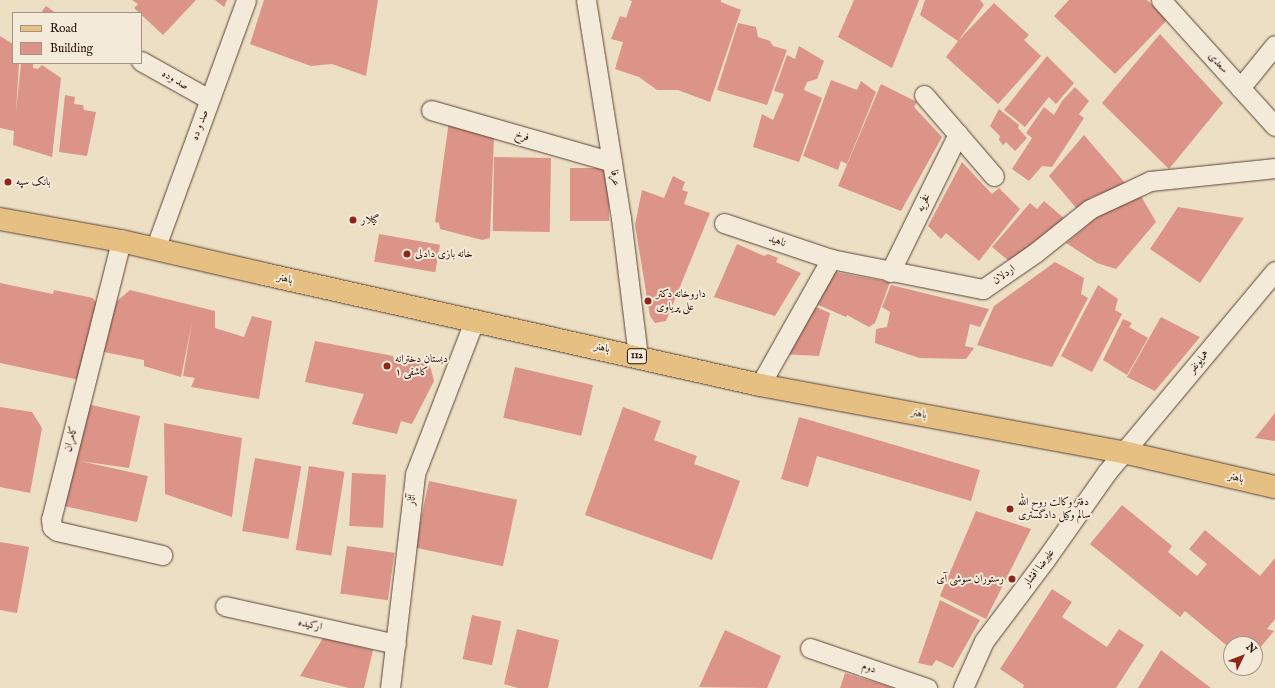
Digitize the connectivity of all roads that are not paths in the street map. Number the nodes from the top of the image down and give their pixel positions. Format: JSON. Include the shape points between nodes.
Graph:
{"nodes":[{"id":1,"x":246,"y":0,"type":"edge"},
{"id":2,"x":586,"y":0,"type":"edge"},
{"id":3,"x":1161,"y":0,"type":"edge"},
{"id":4,"x":1275,"y":45,"type":"edge"},
{"id":5,"x":142,"y":62,"type":"edge"},
{"id":6,"x":1240,"y":88,"type":"junction"},
{"id":7,"x":924,"y":96,"type":"dead end"},
{"id":8,"x":209,"y":99,"type":"junction"},
{"id":9,"x":431,"y":110,"type":"dead end"},
{"id":10,"x":1275,"y":126,"type":"edge"},
{"id":11,"x":958,"y":134,"type":"junction"},
{"id":12,"x":612,"y":162,"type":"junction"},
{"id":13,"x":1275,"y":168,"type":"edge"},
{"id":14,"x":994,"y":176,"type":"dead end"},
{"id":15,"x":0,"y":219,"type":"edge"},
{"id":16,"x":724,"y":223,"type":"dead end"},
{"id":17,"x":121,"y":241,"type":"junction"},
{"id":18,"x":155,"y":249,"type":"junction"},
{"id":19,"x":831,"y":259,"type":"junction"},
{"id":20,"x":1275,"y":271,"type":"edge"},
{"id":21,"x":890,"y":272,"type":"junction"},
{"id":22,"x":474,"y":321,"type":"junction"},
{"id":23,"x":638,"y":356,"type":"junction"},
{"id":24,"x":760,"y":385,"type":"junction"},
{"id":25,"x":1123,"y":452,"type":"junction"},
{"id":26,"x":1275,"y":487,"type":"edge"},
{"id":27,"x":162,"y":555,"type":"dead end"},
{"id":28,"x":225,"y":606,"type":"dead end"},
{"id":29,"x":396,"y":644,"type":"junction"},
{"id":30,"x":810,"y":648,"type":"dead end"},
{"id":31,"x":390,"y":688,"type":"edge"},
{"id":32,"x":927,"y":688,"type":"edge"},
{"id":33,"x":963,"y":688,"type":"edge"}],
"edges":[{"from":1,"to":8,"type":"street","name":"صد و ده"},
{"from":2,"to":12,"type":"street","name":"عرفا"},
{"from":3,"to":6,"type":"street","name":"سعدی"},
{"from":4,"to":6,"type":"street"},
{"from":5,"to":8,"type":"street","name":"صد وده"},
{"from":6,"to":10,"type":"street","name":"سعدی"},
{"from":7,"to":11,"type":"street"},
{"from":8,"to":18,"type":"street","name":"صد و ده"},
{"from":9,"to":12,"type":"street","name":"فرخ"},
{"from":11,"to":14,"type":"street"},
{"from":11,"to":21,"type":"street","name":"فخریه"},
{"from":12,"to":23,"type":"street","name":"عرفا"},
{"from":13,"to":21,"type":"street","name":"اردلان","via":[[1150,181],[1090,209],[1035,253],[983,289]]},
{"from":15,"to":17,"type":"main road","name":"باهنر","number":"112"},
{"from":16,"to":19,"type":"street","name":"ناهید"},
{"from":17,"to":18,"type":"main road","name":"باهنر","number":"112"},
{"from":17,"to":27,"type":"street","name":"کامران","via":[[51,519],[52,527],[57,531]]},
{"from":18,"to":22,"type":"main road","name":"باهنر","number":"112"},
{"from":19,"to":21,"type":"street","name":"اردلان"},
{"from":19,"to":24,"type":"street"},
{"from":20,"to":25,"type":"street","name":"همایونفر"},
{"from":22,"to":23,"type":"main road","name":"باهنر","number":"112"},
{"from":22,"to":29,"type":"street","name":"آثار","via":[[415,474]]},
{"from":23,"to":24,"type":"main road","name":"باهنر","number":"112"},
{"from":24,"to":25,"type":"main road","name":"باهنر","number":"112"},
{"from":25,"to":26,"type":"main road","name":"باهنر","number":"112"},
{"from":25,"to":33,"type":"street","name":"علیرضا افشار","via":[[984,641]]},
{"from":28,"to":29,"type":"street","name":"ارکیده"},
{"from":29,"to":31,"type":"street","name":"آثار"},
{"from":30,"to":32,"type":"street","name":"دوم"}]}
